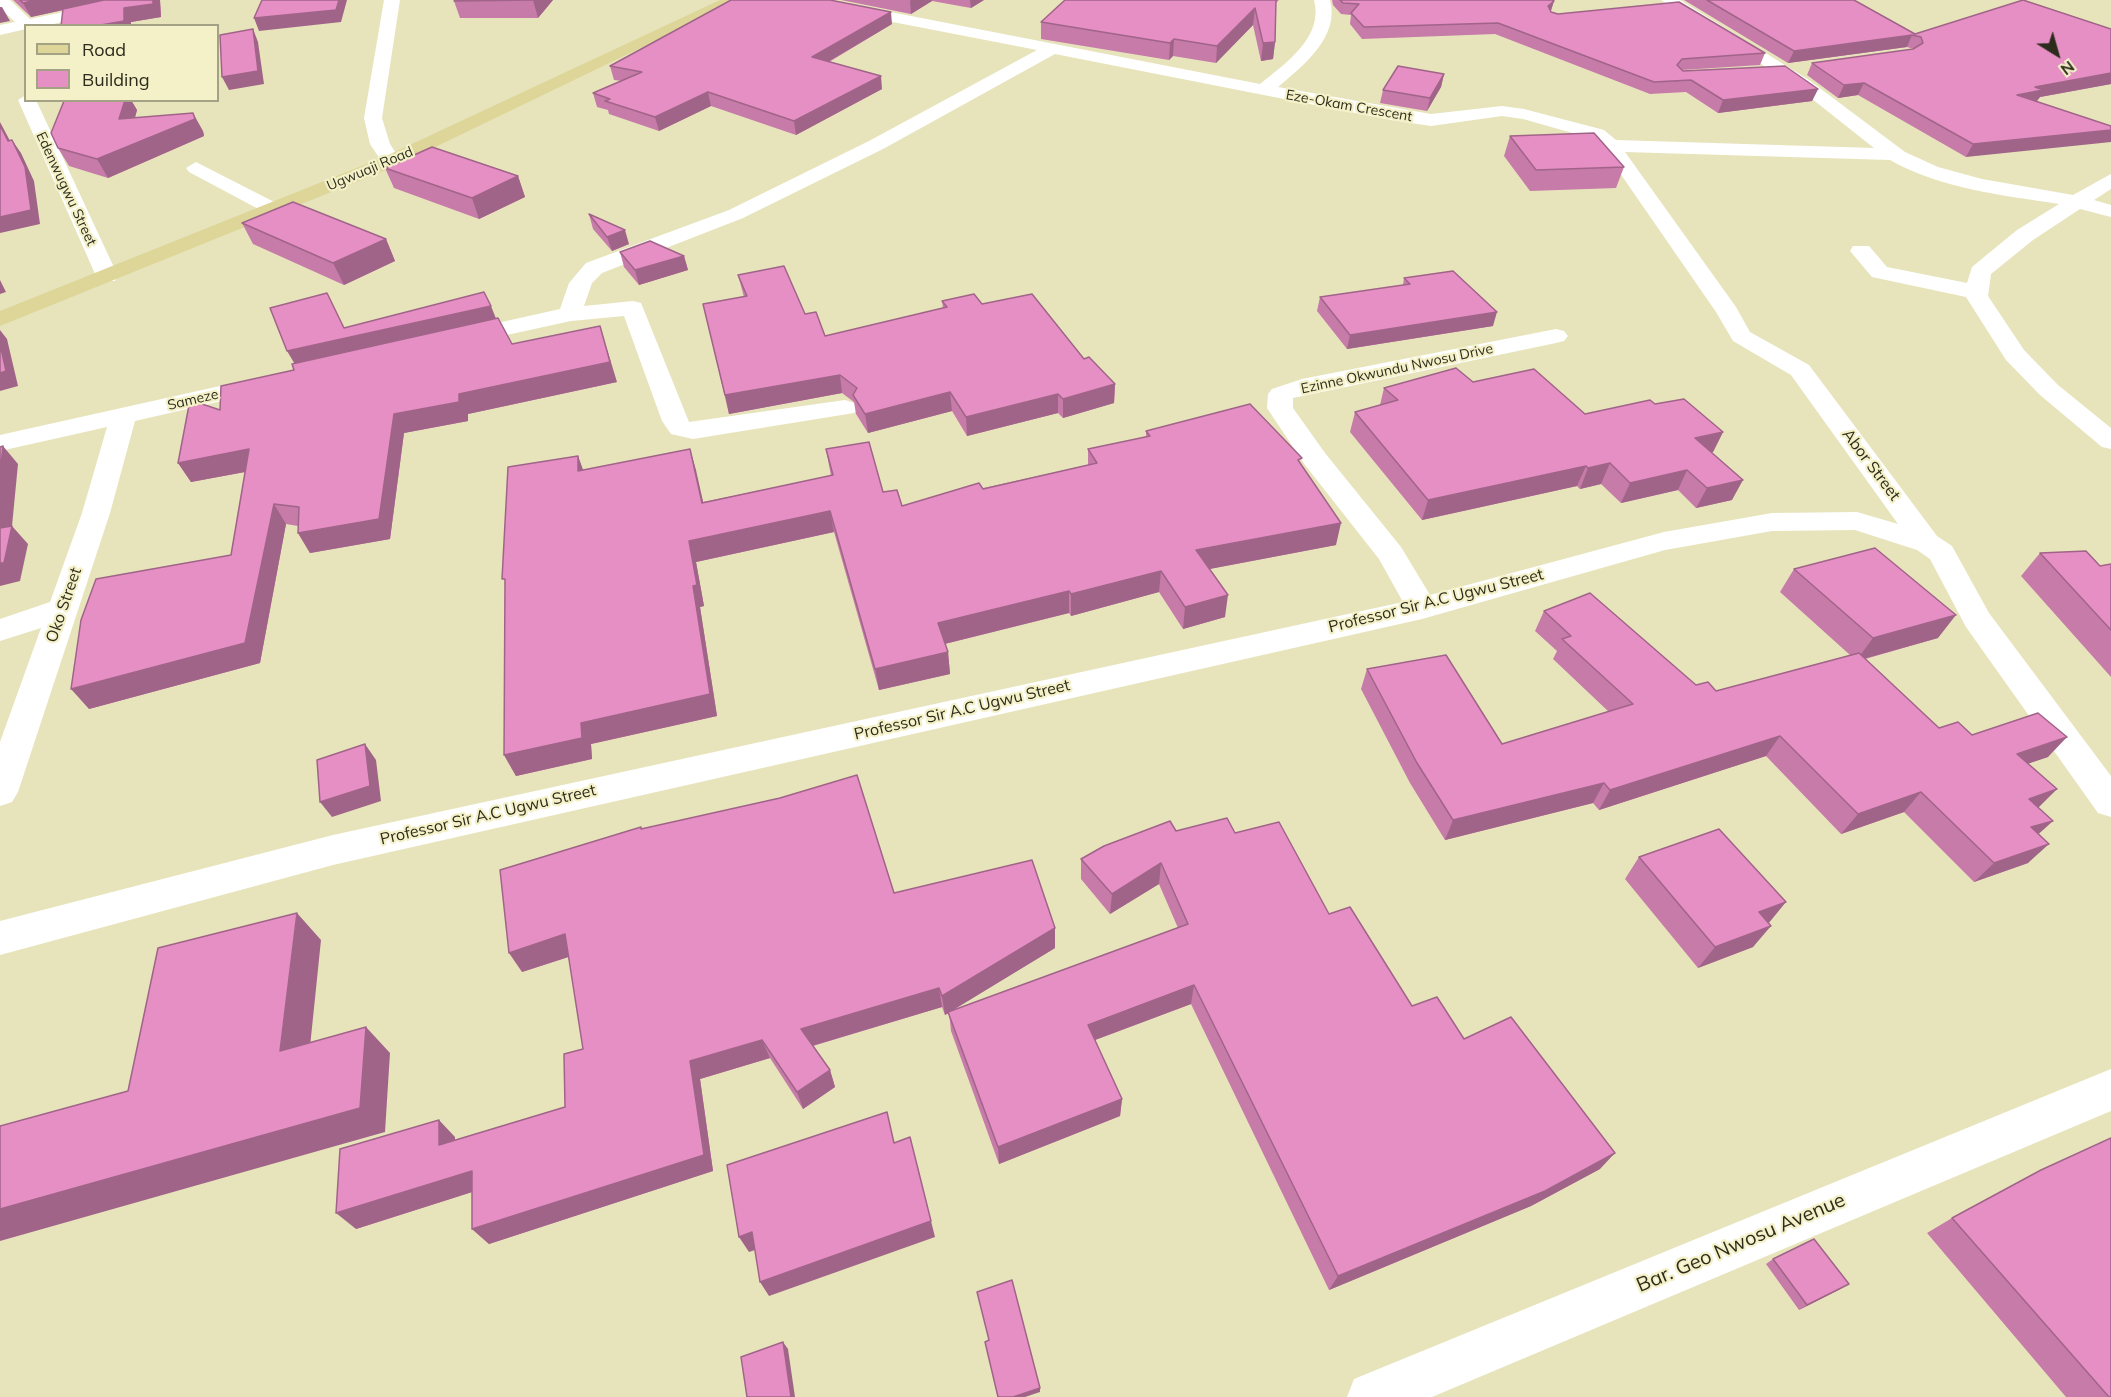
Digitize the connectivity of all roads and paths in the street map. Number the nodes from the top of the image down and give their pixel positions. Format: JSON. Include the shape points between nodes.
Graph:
{"nodes":[{"id":1,"x":1,"y":0,"type":"edge"},
{"id":2,"x":142,"y":0,"type":"edge"},
{"id":3,"x":392,"y":0,"type":"edge"},
{"id":4,"x":732,"y":0,"type":"edge"},
{"id":5,"x":805,"y":0,"type":"edge"},
{"id":6,"x":1322,"y":0,"type":"edge"},
{"id":7,"x":1668,"y":5,"type":"edge"},
{"id":8,"x":52,"y":22,"type":"edge"},
{"id":9,"x":24,"y":24,"type":"edge"},
{"id":10,"x":26,"y":24,"type":"joint"},
{"id":11,"x":0,"y":30,"type":"edge"},
{"id":12,"x":1052,"y":48,"type":"junction"},
{"id":13,"x":1806,"y":68,"type":"edge"},
{"id":14,"x":1784,"y":71,"type":"junction"},
{"id":15,"x":1751,"y":73,"type":"edge"},
{"id":16,"x":1264,"y":90,"type":"junction"},
{"id":17,"x":28,"y":102,"type":"edge"},
{"id":18,"x":1611,"y":146,"type":"junction"},
{"id":19,"x":1895,"y":154,"type":"junction"},
{"id":20,"x":391,"y":161,"type":"junction"},
{"id":21,"x":196,"y":168,"type":"dead end"},
{"id":22,"x":2111,"y":180,"type":"edge"},
{"id":23,"x":2078,"y":200,"type":"junction"},
{"id":24,"x":273,"y":209,"type":"junction"},
{"id":25,"x":2111,"y":211,"type":"edge"},
{"id":26,"x":1861,"y":251,"type":"dead end"},
{"id":27,"x":107,"y":276,"type":"junction"},
{"id":28,"x":1977,"y":292,"type":"junction"},
{"id":29,"x":571,"y":314,"type":"junction"},
{"id":30,"x":0,"y":319,"type":"edge"},
{"id":31,"x":1556,"y":336,"type":"dead end"},
{"id":32,"x":434,"y":344,"type":"edge"},
{"id":33,"x":284,"y":379,"type":"edge"},
{"id":34,"x":2047,"y":388,"type":"junction"},
{"id":35,"x":845,"y":408,"type":"dead end"},
{"id":36,"x":2111,"y":413,"type":"edge"},
{"id":37,"x":123,"y":417,"type":"junction"},
{"id":38,"x":2111,"y":441,"type":"edge"},
{"id":39,"x":0,"y":443,"type":"edge"},
{"id":40,"x":1927,"y":543,"type":"junction"},
{"id":41,"x":1422,"y":608,"type":"junction"},
{"id":42,"x":63,"y":609,"type":"junction"},
{"id":43,"x":0,"y":630,"type":"edge"},
{"id":44,"x":0,"y":792,"type":"edge"},
{"id":45,"x":2111,"y":803,"type":"edge"},
{"id":46,"x":0,"y":938,"type":"edge"},
{"id":47,"x":2111,"y":1090,"type":"edge"},
{"id":48,"x":1372,"y":1397,"type":"edge"}],
"edges":[{"from":1,"to":10,"type":"street"},
{"from":2,"to":8,"type":"street"},
{"from":3,"to":20,"type":"street","via":[[373,118],[380,144]]},
{"from":4,"to":20,"type":"main road","name":"Ugwuaji Road"},
{"from":5,"to":12,"type":"street","name":"Eze-Okam Crescent"},
{"from":6,"to":16,"type":"street","via":[[1325,15],[1313,46]]},
{"from":7,"to":14,"type":"street"},
{"from":8,"to":10,"type":"street"},
{"from":9,"to":11,"type":"street"},
{"from":12,"to":16,"type":"street","name":"Eze-Okam Crescent"},
{"from":12,"to":29,"type":"street","via":[[876,145],[736,214],[594,268],[577,286]]},
{"from":13,"to":14,"type":"street"},
{"from":14,"to":15,"type":"street"},
{"from":14,"to":19,"type":"street","via":[[1847,114]]},
{"from":16,"to":18,"type":"street","name":"Eze-Okam Crescent","via":[[1431,120],[1502,111],[1524,114],[1597,134]]},
{"from":17,"to":27,"type":"street","name":"Edenwugwu Street"},
{"from":18,"to":19,"type":"street","name":"Eze-Okam Crescent"},
{"from":18,"to":40,"type":"street","name":"Abor Street","via":[[1728,312],[1739,334],[1800,370]]},
{"from":19,"to":23,"type":"street","via":[[1955,178]]},
{"from":20,"to":24,"type":"main road","name":"Ugwuaji Road"},
{"from":21,"to":24,"type":"street"},
{"from":22,"to":23,"type":"street"},
{"from":23,"to":25,"type":"street"},
{"from":23,"to":28,"type":"street","via":[[2025,235],[1980,272]]},
{"from":24,"to":27,"type":"main road","name":"Ugwuaji Road"},
{"from":26,"to":28,"type":"street","via":[[1880,272]]},
{"from":27,"to":30,"type":"main road","name":"Ugwuaji Road"},
{"from":28,"to":34,"type":"street","via":[[2010,348]]},
{"from":29,"to":32,"type":"street"},
{"from":29,"to":35,"type":"street","via":[[633,308],[680,428],[693,430]]},
{"from":31,"to":41,"type":"street","name":"Ezinne Okwundu Nwosu Drive","via":[[1281,394],[1280,408],[1315,459],[1391,554]]},
{"from":33,"to":37,"type":"street","name":"Sameze"},
{"from":34,"to":36,"type":"street"},
{"from":34,"to":38,"type":"street"},
{"from":37,"to":39,"type":"street","name":"Sameze"},
{"from":37,"to":42,"type":"street","name":"Oko Street"},
{"from":40,"to":41,"type":"street","name":"Professor Sir A.C Ugwu Street","via":[[1857,521],[1772,522],[1664,542]]},
{"from":40,"to":45,"type":"street","name":"Abor Street","via":[[1942,553],[1977,620]]},
{"from":41,"to":46,"type":"street","name":"Professor Sir A.C Ugwu Street","via":[[333,850]]},
{"from":42,"to":43,"type":"street"},
{"from":42,"to":44,"type":"street","name":"Oko Street"},
{"from":47,"to":48,"type":"street","name":"Bar. Geo Nwosu Avenue"}]}
